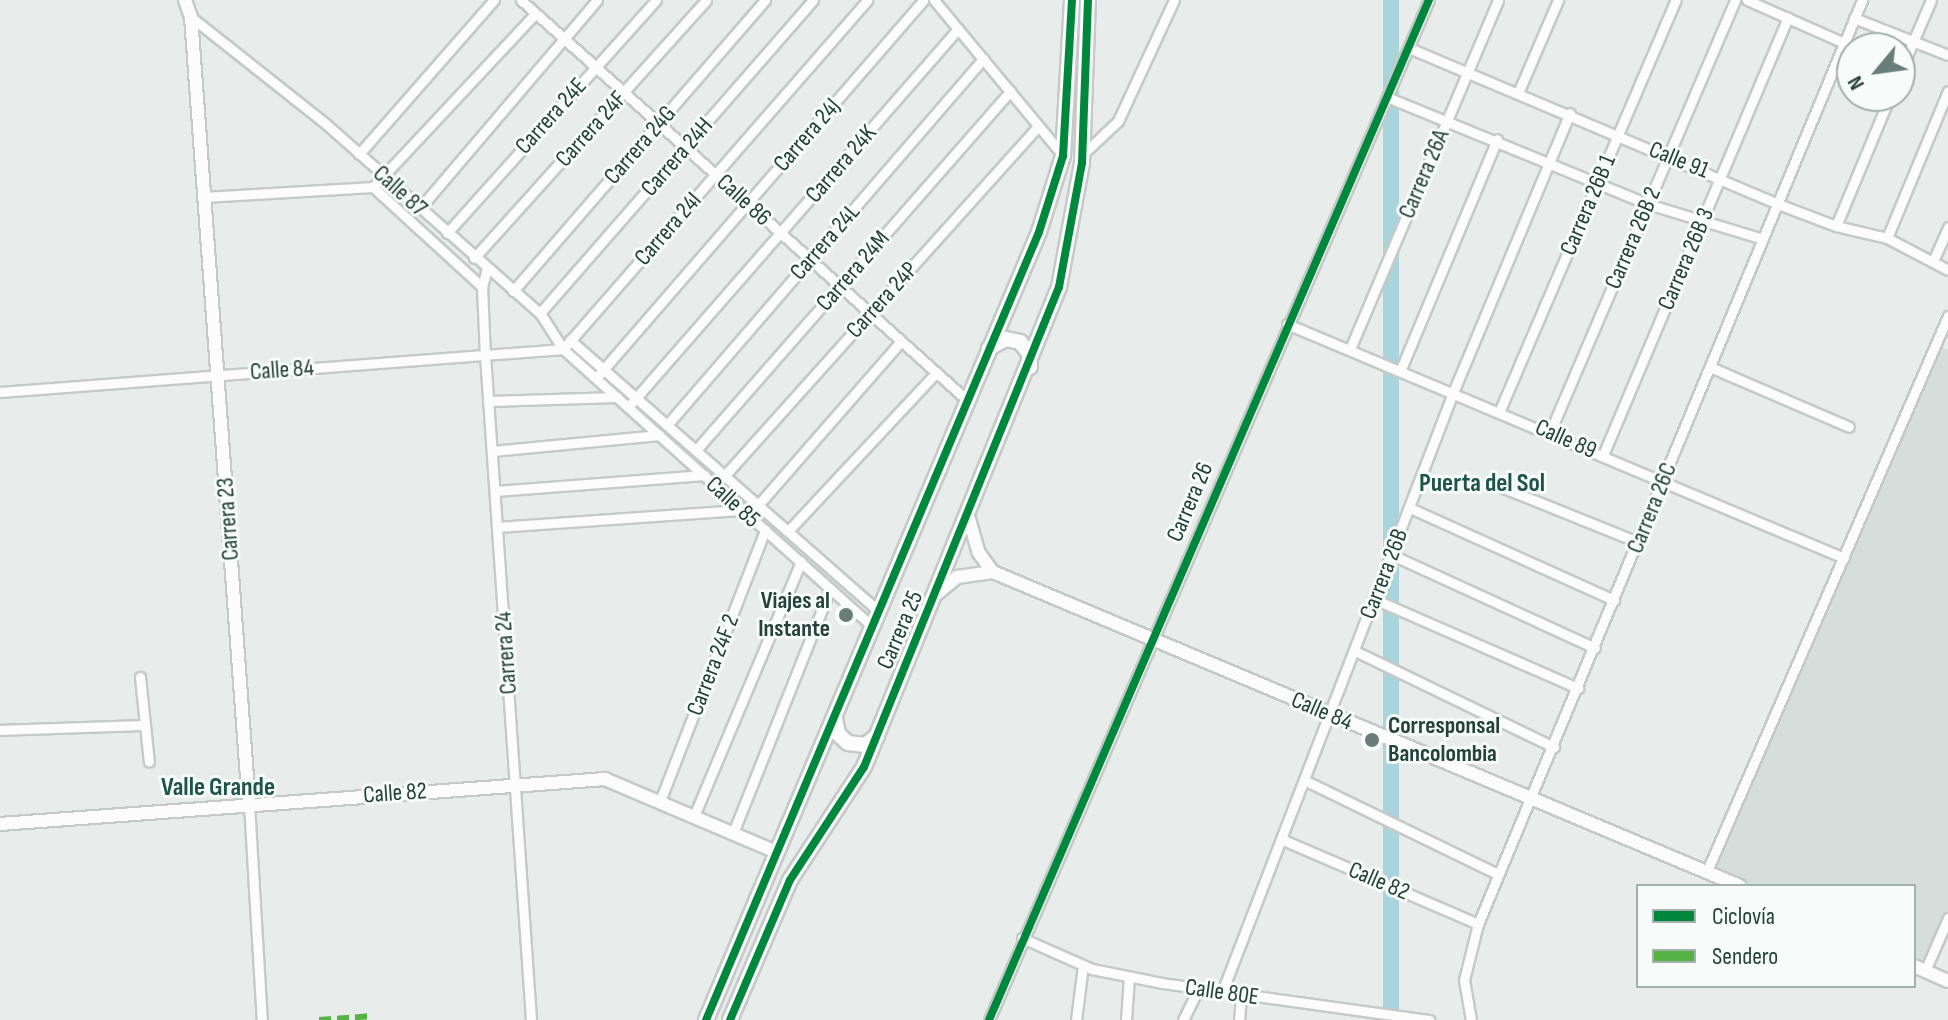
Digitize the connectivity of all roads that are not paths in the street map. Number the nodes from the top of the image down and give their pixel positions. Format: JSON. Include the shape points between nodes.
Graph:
{"nodes":[{"id":1,"x":185,"y":0,"type":"edge"},
{"id":2,"x":199,"y":0,"type":"edge"},
{"id":3,"x":494,"y":0,"type":"edge"},
{"id":4,"x":521,"y":0,"type":"edge"},
{"id":5,"x":597,"y":0,"type":"edge"},
{"id":6,"x":656,"y":0,"type":"edge"},
{"id":7,"x":706,"y":0,"type":"edge"},
{"id":8,"x":765,"y":0,"type":"edge"},
{"id":9,"x":813,"y":0,"type":"edge"},
{"id":10,"x":867,"y":0,"type":"edge"},
{"id":11,"x":923,"y":0,"type":"edge"},
{"id":12,"x":934,"y":0,"type":"edge"},
{"id":13,"x":1072,"y":0,"type":"edge"},
{"id":14,"x":1088,"y":0,"type":"edge"},
{"id":15,"x":1174,"y":0,"type":"edge"},
{"id":16,"x":1429,"y":0,"type":"edge"},
{"id":17,"x":1498,"y":0,"type":"edge"},
{"id":18,"x":1558,"y":0,"type":"edge"},
{"id":19,"x":1676,"y":0,"type":"edge"},
{"id":20,"x":1735,"y":0,"type":"edge"},
{"id":21,"x":1747,"y":0,"type":"edge"},
{"id":22,"x":1862,"y":0,"type":"edge"},
{"id":23,"x":1931,"y":0,"type":"edge"},
{"id":24,"x":536,"y":13,"type":"junction"},
{"id":25,"x":191,"y":17,"type":"junction"},
{"id":26,"x":1788,"y":18,"type":"junction"},
{"id":27,"x":1854,"y":18,"type":"junction"},
{"id":28,"x":958,"y":29,"type":"junction"},
{"id":29,"x":1848,"y":32,"type":"edge"},
{"id":30,"x":1890,"y":32,"type":"edge"},
{"id":31,"x":1916,"y":34,"type":"edge"},
{"id":32,"x":564,"y":39,"type":"junction"},
{"id":33,"x":1836,"y":39,"type":"edge"},
{"id":34,"x":1916,"y":42,"type":"edge"},
{"id":35,"x":1409,"y":48,"type":"junction"},
{"id":36,"x":1948,"y":55,"type":"edge"},
{"id":37,"x":983,"y":59,"type":"junction"},
{"id":38,"x":1836,"y":63,"type":"edge"},
{"id":39,"x":596,"y":67,"type":"junction"},
{"id":40,"x":1468,"y":71,"type":"junction"},
{"id":41,"x":1010,"y":91,"type":"junction"},
{"id":42,"x":1948,"y":91,"type":"edge"},
{"id":43,"x":624,"y":92,"type":"junction"},
{"id":44,"x":1518,"y":93,"type":"junction"},
{"id":45,"x":1387,"y":97,"type":"junction"},
{"id":46,"x":1883,"y":112,"type":"edge"},
{"id":47,"x":1570,"y":113,"type":"junction"},
{"id":48,"x":1445,"y":122,"type":"junction"},
{"id":49,"x":659,"y":124,"type":"junction"},
{"id":50,"x":1038,"y":126,"type":"junction"},
{"id":51,"x":1618,"y":135,"type":"junction"},
{"id":52,"x":1497,"y":139,"type":"junction"},
{"id":53,"x":685,"y":147,"type":"junction"},
{"id":54,"x":359,"y":154,"type":"junction"},
{"id":55,"x":1083,"y":154,"type":"junction"},
{"id":56,"x":1668,"y":155,"type":"junction"},
{"id":57,"x":1063,"y":156,"type":"junction"},
{"id":58,"x":1548,"y":165,"type":"junction"},
{"id":59,"x":715,"y":174,"type":"junction"},
{"id":60,"x":386,"y":176,"type":"junction"},
{"id":61,"x":1720,"y":177,"type":"junction"},
{"id":62,"x":1598,"y":182,"type":"junction"},
{"id":63,"x":373,"y":187,"type":"junction"},
{"id":64,"x":204,"y":197,"type":"junction"},
{"id":65,"x":747,"y":203,"type":"junction"},
{"id":66,"x":1648,"y":204,"type":"junction"},
{"id":67,"x":1778,"y":204,"type":"junction"},
{"id":68,"x":420,"y":208,"type":"junction"},
{"id":69,"x":1701,"y":224,"type":"junction"},
{"id":70,"x":1836,"y":226,"type":"junction"},
{"id":71,"x":1948,"y":227,"type":"edge"},
{"id":72,"x":447,"y":233,"type":"junction"},
{"id":73,"x":781,"y":233,"type":"junction"},
{"id":74,"x":1887,"y":238,"type":"junction"},
{"id":75,"x":1763,"y":239,"type":"junction"},
{"id":76,"x":474,"y":258,"type":"junction"},
{"id":77,"x":1934,"y":259,"type":"junction"},
{"id":78,"x":810,"y":260,"type":"junction"},
{"id":79,"x":487,"y":268,"type":"junction"},
{"id":80,"x":1948,"y":270,"type":"edge"},
{"id":81,"x":840,"y":286,"type":"junction"},
{"id":82,"x":482,"y":287,"type":"junction"},
{"id":83,"x":513,"y":291,"type":"junction"},
{"id":84,"x":540,"y":313,"type":"junction"},
{"id":85,"x":870,"y":314,"type":"junction"},
{"id":86,"x":1948,"y":316,"type":"edge"},
{"id":87,"x":1287,"y":324,"type":"junction"},
{"id":88,"x":901,"y":341,"type":"junction"},
{"id":89,"x":567,"y":344,"type":"junction"},
{"id":90,"x":1350,"y":349,"type":"junction"},
{"id":91,"x":485,"y":355,"type":"junction"},
{"id":92,"x":985,"y":355,"type":"junction"},
{"id":93,"x":1710,"y":367,"type":"junction"},
{"id":94,"x":1401,"y":369,"type":"junction"},
{"id":95,"x":1029,"y":371,"type":"junction"},
{"id":96,"x":936,"y":373,"type":"junction"},
{"id":97,"x":599,"y":374,"type":"junction"},
{"id":98,"x":217,"y":375,"type":"junction"},
{"id":99,"x":1454,"y":390,"type":"junction"},
{"id":100,"x":0,"y":392,"type":"edge"},
{"id":101,"x":617,"y":397,"type":"junction"},
{"id":102,"x":636,"y":398,"type":"junction"},
{"id":103,"x":967,"y":400,"type":"junction"},
{"id":104,"x":488,"y":401,"type":"junction"},
{"id":105,"x":628,"y":407,"type":"junction"},
{"id":106,"x":1500,"y":410,"type":"junction"},
{"id":107,"x":667,"y":425,"type":"junction"},
{"id":108,"x":1849,"y":427,"type":"dead end"},
{"id":109,"x":1550,"y":432,"type":"junction"},
{"id":110,"x":659,"y":435,"type":"junction"},
{"id":111,"x":696,"y":450,"type":"junction"},
{"id":112,"x":492,"y":451,"type":"junction"},
{"id":113,"x":1603,"y":455,"type":"junction"},
{"id":114,"x":726,"y":474,"type":"junction"},
{"id":115,"x":704,"y":475,"type":"junction"},
{"id":116,"x":1663,"y":482,"type":"junction"},
{"id":117,"x":1501,"y":487,"type":"dead end"},
{"id":118,"x":495,"y":491,"type":"junction"},
{"id":119,"x":759,"y":504,"type":"junction"},
{"id":120,"x":1410,"y":508,"type":"junction"},
{"id":121,"x":743,"y":510,"type":"junction"},
{"id":122,"x":969,"y":519,"type":"junction"},
{"id":123,"x":497,"y":527,"type":"junction"},
{"id":124,"x":765,"y":530,"type":"junction"},
{"id":125,"x":788,"y":531,"type":"junction"},
{"id":126,"x":1638,"y":542,"type":"junction"},
{"id":127,"x":1392,"y":555,"type":"junction"},
{"id":128,"x":1844,"y":558,"type":"junction"},
{"id":129,"x":801,"y":562,"type":"junction"},
{"id":130,"x":993,"y":572,"type":"junction"},
{"id":131,"x":830,"y":589,"type":"junction"},
{"id":132,"x":938,"y":593,"type":"junction"},
{"id":133,"x":1374,"y":599,"type":"junction"},
{"id":134,"x":1614,"y":600,"type":"junction"},
{"id":135,"x":878,"y":611,"type":"junction"},
{"id":136,"x":871,"y":625,"type":"junction"},
{"id":137,"x":1154,"y":640,"type":"junction"},
{"id":138,"x":1595,"y":648,"type":"junction"},
{"id":139,"x":1355,"y":651,"type":"junction"},
{"id":140,"x":140,"y":677,"type":"dead end"},
{"id":141,"x":1578,"y":688,"type":"junction"},
{"id":142,"x":836,"y":713,"type":"junction"},
{"id":143,"x":1330,"y":715,"type":"junction"},
{"id":144,"x":145,"y":725,"type":"junction"},
{"id":145,"x":0,"y":730,"type":"edge"},
{"id":146,"x":878,"y":734,"type":"junction"},
{"id":147,"x":1554,"y":747,"type":"junction"},
{"id":148,"x":149,"y":762,"type":"dead end"},
{"id":149,"x":1304,"y":780,"type":"junction"},
{"id":150,"x":516,"y":784,"type":"junction"},
{"id":151,"x":1533,"y":796,"type":"junction"},
{"id":152,"x":660,"y":801,"type":"junction"},
{"id":153,"x":249,"y":804,"type":"junction"},
{"id":154,"x":694,"y":816,"type":"junction"},
{"id":155,"x":0,"y":824,"type":"edge"},
{"id":156,"x":733,"y":833,"type":"junction"},
{"id":157,"x":1281,"y":839,"type":"junction"},
{"id":158,"x":776,"y":852,"type":"junction"},
{"id":159,"x":1707,"y":871,"type":"junction"},
{"id":160,"x":1498,"y":874,"type":"junction"},
{"id":161,"x":1736,"y":884,"type":"edge"},
{"id":162,"x":1948,"y":918,"type":"edge"},
{"id":163,"x":1478,"y":924,"type":"junction"},
{"id":164,"x":1022,"y":938,"type":"junction"},
{"id":165,"x":1083,"y":965,"type":"junction"},
{"id":166,"x":1920,"y":968,"type":"edge"},
{"id":167,"x":1129,"y":977,"type":"junction"},
{"id":168,"x":1948,"y":981,"type":"edge"},
{"id":169,"x":1198,"y":989,"type":"junction"},
{"id":170,"x":1222,"y":992,"type":"junction"},
{"id":171,"x":1241,"y":995,"type":"junction"},
{"id":172,"x":262,"y":1020,"type":"edge"},
{"id":173,"x":531,"y":1020,"type":"edge"},
{"id":174,"x":706,"y":1020,"type":"edge"},
{"id":175,"x":730,"y":1020,"type":"edge"},
{"id":176,"x":989,"y":1020,"type":"edge"},
{"id":177,"x":1076,"y":1020,"type":"edge"},
{"id":178,"x":1126,"y":1020,"type":"edge"},
{"id":179,"x":1183,"y":1020,"type":"edge"},
{"id":180,"x":1239,"y":1020,"type":"edge"},
{"id":181,"x":1429,"y":1020,"type":"edge"},
{"id":182,"x":1471,"y":1020,"type":"edge"}],
"edges":[{"from":1,"to":25,"type":"street","name":"Carrera 23"},
{"from":2,"to":25,"type":"street","name":"Carrera 23"},
{"from":3,"to":54,"type":"street"},
{"from":4,"to":24,"type":"street","name":"Calle 86"},
{"from":5,"to":32,"type":"street"},
{"from":6,"to":39,"type":"street","name":"Carrera 24E"},
{"from":7,"to":43,"type":"street","name":"Carrera 24F"},
{"from":8,"to":49,"type":"street","name":"Carrera 24G"},
{"from":9,"to":53,"type":"street","name":"Carrera 24H"},
{"from":10,"to":59,"type":"street","name":"Carrera 24I"},
{"from":11,"to":65,"type":"street","name":"Carrera 24J"},
{"from":12,"to":28,"type":"street"},
{"from":13,"to":57,"type":"main road","name":"Carrera 25"},
{"from":14,"to":55,"type":"main road","name":"Carrera 25"},
{"from":15,"to":55,"type":"street","via":[[1118,121]]},
{"from":16,"to":35,"type":"street","name":"Carrera 26"},
{"from":17,"to":40,"type":"street","name":"Carrera 26A"},
{"from":18,"to":44,"type":"street"},
{"from":19,"to":51,"type":"street","name":"Carrera 26B 1"},
{"from":20,"to":56,"type":"street","name":"Carrera 26B 2"},
{"from":21,"to":26,"type":"street"},
{"from":22,"to":27,"type":"street","name":"Carrera 26C"},
{"from":23,"to":31,"type":"street"},
{"from":24,"to":32,"type":"street","name":"Calle 86"},
{"from":24,"to":60,"type":"street"},
{"from":25,"to":54,"type":"street","name":"Calle 87"},
{"from":25,"to":64,"type":"street","name":"Carrera 23"},
{"from":26,"to":33,"type":"street"},
{"from":26,"to":61,"type":"street","name":"Carrera 26B 3"},
{"from":27,"to":29,"type":"street","name":"Carrera 26C"},
{"from":27,"to":30,"type":"street"},
{"from":28,"to":37,"type":"street"},
{"from":28,"to":73,"type":"street","name":"Carrera 24K"},
{"from":32,"to":39,"type":"street","name":"Calle 86"},
{"from":32,"to":68,"type":"street"},
{"from":34,"to":36,"type":"street"},
{"from":35,"to":40,"type":"street","name":"Calle 91"},
{"from":35,"to":45,"type":"street","name":"Carrera 26"},
{"from":37,"to":41,"type":"street"},
{"from":37,"to":78,"type":"street","name":"Carrera 24L"},
{"from":38,"to":67,"type":"street","name":"Carrera 26C"},
{"from":39,"to":43,"type":"street","name":"Calle 86"},
{"from":39,"to":72,"type":"street","name":"Carrera 24E"},
{"from":40,"to":44,"type":"street","name":"Calle 91"},
{"from":40,"to":48,"type":"street","name":"Carrera 26A"},
{"from":41,"to":50,"type":"street"},
{"from":41,"to":81,"type":"street","name":"Carrera 24M"},
{"from":42,"to":74,"type":"street"},
{"from":43,"to":49,"type":"street","name":"Calle 86"},
{"from":43,"to":76,"type":"street","name":"Carrera 24F"},
{"from":44,"to":47,"type":"street","name":"Calle 91"},
{"from":45,"to":48,"type":"street"},
{"from":45,"to":87,"type":"street","name":"Carrera 26"},
{"from":46,"to":70,"type":"street"},
{"from":47,"to":51,"type":"street","name":"Calle 91"},
{"from":47,"to":58,"type":"street","name":"Carrera 26B"},
{"from":48,"to":52,"type":"street"},
{"from":48,"to":90,"type":"street","name":"Carrera 26A"},
{"from":49,"to":53,"type":"street","name":"Calle 86"},
{"from":49,"to":83,"type":"street","name":"Carrera 24G"},
{"from":50,"to":57,"type":"street"},
{"from":50,"to":85,"type":"street","name":"Carrera 24P"},
{"from":51,"to":56,"type":"street","name":"Calle 91"},
{"from":51,"to":62,"type":"street","name":"Carrera 26B 1"},
{"from":52,"to":58,"type":"street"},
{"from":52,"to":94,"type":"street"},
{"from":53,"to":59,"type":"street","name":"Calle 86"},
{"from":53,"to":84,"type":"street","name":"Carrera 24H"},
{"from":54,"to":60,"type":"street","name":"Calle 87"},
{"from":55,"to":95,"type":"main road","name":"Carrera 25","via":[[1059,287]]},
{"from":56,"to":61,"type":"street","name":"Calle 91"},
{"from":56,"to":66,"type":"street","name":"Carrera 26B 2"},
{"from":57,"to":92,"type":"main road","name":"Carrera 25","via":[[1039,232]]},
{"from":58,"to":62,"type":"street"},
{"from":58,"to":99,"type":"street","name":"Carrera 26B"},
{"from":59,"to":65,"type":"street","name":"Calle 86"},
{"from":59,"to":89,"type":"street","name":"Carrera 24I"},
{"from":60,"to":63,"type":"street"},
{"from":60,"to":68,"type":"street","name":"Calle 87"},
{"from":61,"to":67,"type":"street","name":"Calle 91"},
{"from":61,"to":69,"type":"street","name":"Carrera 26B 3"},
{"from":62,"to":66,"type":"street"},
{"from":62,"to":106,"type":"street","name":"Carrera 26B 1"},
{"from":63,"to":64,"type":"street"},
{"from":63,"to":82,"type":"street"},
{"from":64,"to":98,"type":"street","name":"Carrera 23"},
{"from":65,"to":73,"type":"street","name":"Calle 86"},
{"from":65,"to":97,"type":"street","name":"Carrera 24J"},
{"from":66,"to":69,"type":"street"},
{"from":66,"to":109,"type":"street","name":"Carrera 26B 2"},
{"from":67,"to":70,"type":"street","name":"Calle 91"},
{"from":67,"to":75,"type":"street","name":"Carrera 26C"},
{"from":68,"to":72,"type":"street","name":"Calle 87"},
{"from":69,"to":75,"type":"street"},
{"from":69,"to":113,"type":"street","name":"Carrera 26B 3"},
{"from":70,"to":74,"type":"street","name":"Calle 91"},
{"from":71,"to":77,"type":"street"},
{"from":72,"to":76,"type":"street","name":"Calle 87"},
{"from":73,"to":78,"type":"street","name":"Calle 86"},
{"from":73,"to":102,"type":"street","name":"Carrera 24K"},
{"from":74,"to":77,"type":"street","name":"Calle 91"},
{"from":75,"to":93,"type":"street","name":"Carrera 26C"},
{"from":76,"to":79,"type":"street","name":"Calle 87"},
{"from":77,"to":80,"type":"street","name":"Calle 91"},
{"from":78,"to":81,"type":"street","name":"Calle 86"},
{"from":78,"to":107,"type":"street","name":"Carrera 24L"},
{"from":79,"to":82,"type":"street","name":"Carrera 24"},
{"from":79,"to":83,"type":"street","name":"Calle 87"},
{"from":81,"to":85,"type":"street","name":"Calle 86"},
{"from":81,"to":111,"type":"street","name":"Carrera 24M"},
{"from":82,"to":91,"type":"street","name":"Carrera 24"},
{"from":83,"to":84,"type":"street","name":"Calle 87"},
{"from":84,"to":89,"type":"street","name":"Calle 87"},
{"from":85,"to":88,"type":"street","name":"Calle 86"},
{"from":85,"to":114,"type":"street","name":"Carrera 24P"},
{"from":86,"to":128,"type":"street"},
{"from":87,"to":90,"type":"street","name":"Calle 89"},
{"from":87,"to":137,"type":"street","name":"Carrera 26"},
{"from":88,"to":96,"type":"street","name":"Calle 86"},
{"from":88,"to":119,"type":"street"},
{"from":89,"to":91,"type":"street","name":"Calle 84"},
{"from":89,"to":97,"type":"street","name":"Calle 87"},
{"from":90,"to":94,"type":"street","name":"Calle 89"},
{"from":91,"to":98,"type":"street","name":"Calle 84"},
{"from":91,"to":104,"type":"street","name":"Carrera 24"},
{"from":92,"to":95,"type":"main road","via":[[993,344],[1013,339],[1029,353]]},
{"from":92,"to":103,"type":"main road","name":"Carrera 25"},
{"from":93,"to":108,"type":"street"},
{"from":93,"to":116,"type":"street","name":"Carrera 26C"},
{"from":94,"to":99,"type":"street","name":"Calle 89"},
{"from":95,"to":122,"type":"main road","name":"Carrera 25"},
{"from":96,"to":103,"type":"street","name":"Calle 86"},
{"from":96,"to":125,"type":"street"},
{"from":97,"to":101,"type":"street","name":"Calle 85"},
{"from":97,"to":102,"type":"street"},
{"from":98,"to":100,"type":"street","name":"Calle 84"},
{"from":98,"to":153,"type":"street","name":"Carrera 23"},
{"from":99,"to":106,"type":"street","name":"Calle 89"},
{"from":99,"to":120,"type":"street","name":"Carrera 26B"},
{"from":101,"to":104,"type":"street"},
{"from":101,"to":105,"type":"street","name":"Calle 85"},
{"from":102,"to":105,"type":"street","name":"Carrera 24K"},
{"from":102,"to":107,"type":"street"},
{"from":103,"to":135,"type":"main road","name":"Carrera 25"},
{"from":104,"to":112,"type":"street","name":"Carrera 24"},
{"from":105,"to":110,"type":"street","name":"Calle 85"},
{"from":106,"to":109,"type":"street","name":"Calle 89"},
{"from":107,"to":111,"type":"street"},
{"from":109,"to":113,"type":"street","name":"Calle 89"},
{"from":110,"to":112,"type":"street"},
{"from":110,"to":115,"type":"street","name":"Calle 85"},
{"from":111,"to":114,"type":"street"},
{"from":112,"to":118,"type":"street","name":"Carrera 24"},
{"from":113,"to":116,"type":"street","name":"Calle 89"},
{"from":114,"to":119,"type":"street"},
{"from":115,"to":118,"type":"street"},
{"from":115,"to":121,"type":"street","name":"Calle 85"},
{"from":116,"to":126,"type":"street","name":"Carrera 26C"},
{"from":116,"to":128,"type":"street","name":"Calle 89"},
{"from":117,"to":126,"type":"street"},
{"from":118,"to":123,"type":"street","name":"Carrera 24"},
{"from":119,"to":125,"type":"street"},
{"from":120,"to":127,"type":"street","name":"Carrera 26B"},
{"from":120,"to":134,"type":"street"},
{"from":121,"to":123,"type":"street"},
{"from":121,"to":124,"type":"street","name":"Calle 85"},
{"from":122,"to":130,"type":"street","via":[[979,553]]},
{"from":122,"to":132,"type":"main road","name":"Carrera 25"},
{"from":123,"to":150,"type":"street","name":"Carrera 24"},
{"from":124,"to":129,"type":"street","name":"Calle 85"},
{"from":124,"to":152,"type":"street","name":"Carrera 24F 2"},
{"from":125,"to":135,"type":"street"},
{"from":126,"to":134,"type":"street","name":"Carrera 26C"},
{"from":127,"to":133,"type":"street","name":"Carrera 26B"},
{"from":127,"to":138,"type":"street"},
{"from":128,"to":159,"type":"street"},
{"from":129,"to":131,"type":"street","name":"Calle 85"},
{"from":129,"to":154,"type":"street"},
{"from":130,"to":132,"type":"street","via":[[957,577]]},
{"from":130,"to":137,"type":"street","name":"Calle 84"},
{"from":131,"to":136,"type":"street","name":"Calle 85"},
{"from":131,"to":156,"type":"street"},
{"from":132,"to":146,"type":"main road","name":"Carrera 25"},
{"from":133,"to":139,"type":"street","name":"Carrera 26B"},
{"from":133,"to":141,"type":"street"},
{"from":134,"to":138,"type":"street","name":"Carrera 26C"},
{"from":135,"to":136,"type":"main road","name":"Carrera 25"},
{"from":136,"to":142,"type":"main road","name":"Carrera 25"},
{"from":137,"to":143,"type":"street","name":"Calle 84"},
{"from":137,"to":164,"type":"street","name":"Carrera 26"},
{"from":138,"to":141,"type":"street","name":"Carrera 26C"},
{"from":139,"to":143,"type":"street","name":"Carrera 26B"},
{"from":139,"to":147,"type":"street"},
{"from":140,"to":144,"type":"street"},
{"from":141,"to":147,"type":"street","name":"Carrera 26C"},
{"from":142,"to":146,"type":"main road","via":[[836,731],[848,743],[865,745]]},
{"from":142,"to":158,"type":"main road","name":"Carrera 25"},
{"from":143,"to":149,"type":"street","name":"Carrera 26B"},
{"from":143,"to":151,"type":"street","name":"Calle 84"},
{"from":144,"to":145,"type":"street"},
{"from":144,"to":148,"type":"street"},
{"from":146,"to":175,"type":"main road","name":"Carrera 25","via":[[854,786],[790,880]]},
{"from":147,"to":151,"type":"street","name":"Carrera 26C"},
{"from":149,"to":157,"type":"street","name":"Carrera 26B"},
{"from":149,"to":160,"type":"street"},
{"from":150,"to":152,"type":"street","name":"Calle 82","via":[[605,779]]},
{"from":150,"to":153,"type":"street","name":"Calle 82"},
{"from":150,"to":173,"type":"street","name":"Carrera 24"},
{"from":151,"to":159,"type":"street","name":"Calle 84"},
{"from":151,"to":160,"type":"street","name":"Carrera 26C"},
{"from":152,"to":154,"type":"street","name":"Calle 82"},
{"from":153,"to":155,"type":"street","name":"Calle 82"},
{"from":153,"to":172,"type":"street","name":"Carrera 23"},
{"from":154,"to":156,"type":"street","name":"Calle 82"},
{"from":156,"to":158,"type":"street","name":"Calle 82"},
{"from":157,"to":163,"type":"street","name":"Calle 82"},
{"from":157,"to":170,"type":"street","name":"Carrera 26B"},
{"from":158,"to":174,"type":"main road","name":"Carrera 25"},
{"from":159,"to":161,"type":"street","name":"Calle 84"},
{"from":160,"to":163,"type":"street","name":"Carrera 26C"},
{"from":162,"to":166,"type":"street"},
{"from":163,"to":182,"type":"street","name":"Carrera 26C","via":[[1464,980]]},
{"from":164,"to":165,"type":"street","name":"Calle 80E"},
{"from":164,"to":176,"type":"street","name":"Carrera 26"},
{"from":165,"to":167,"type":"street","name":"Calle 80E"},
{"from":165,"to":177,"type":"street"},
{"from":166,"to":168,"type":"street"},
{"from":167,"to":169,"type":"street","name":"Calle 80E"},
{"from":167,"to":178,"type":"street"},
{"from":169,"to":170,"type":"street","name":"Calle 80E"},
{"from":169,"to":179,"type":"street"},
{"from":170,"to":171,"type":"street","name":"Calle 80E"},
{"from":171,"to":180,"type":"street"},
{"from":171,"to":181,"type":"street","name":"Calle 80E"}]}
